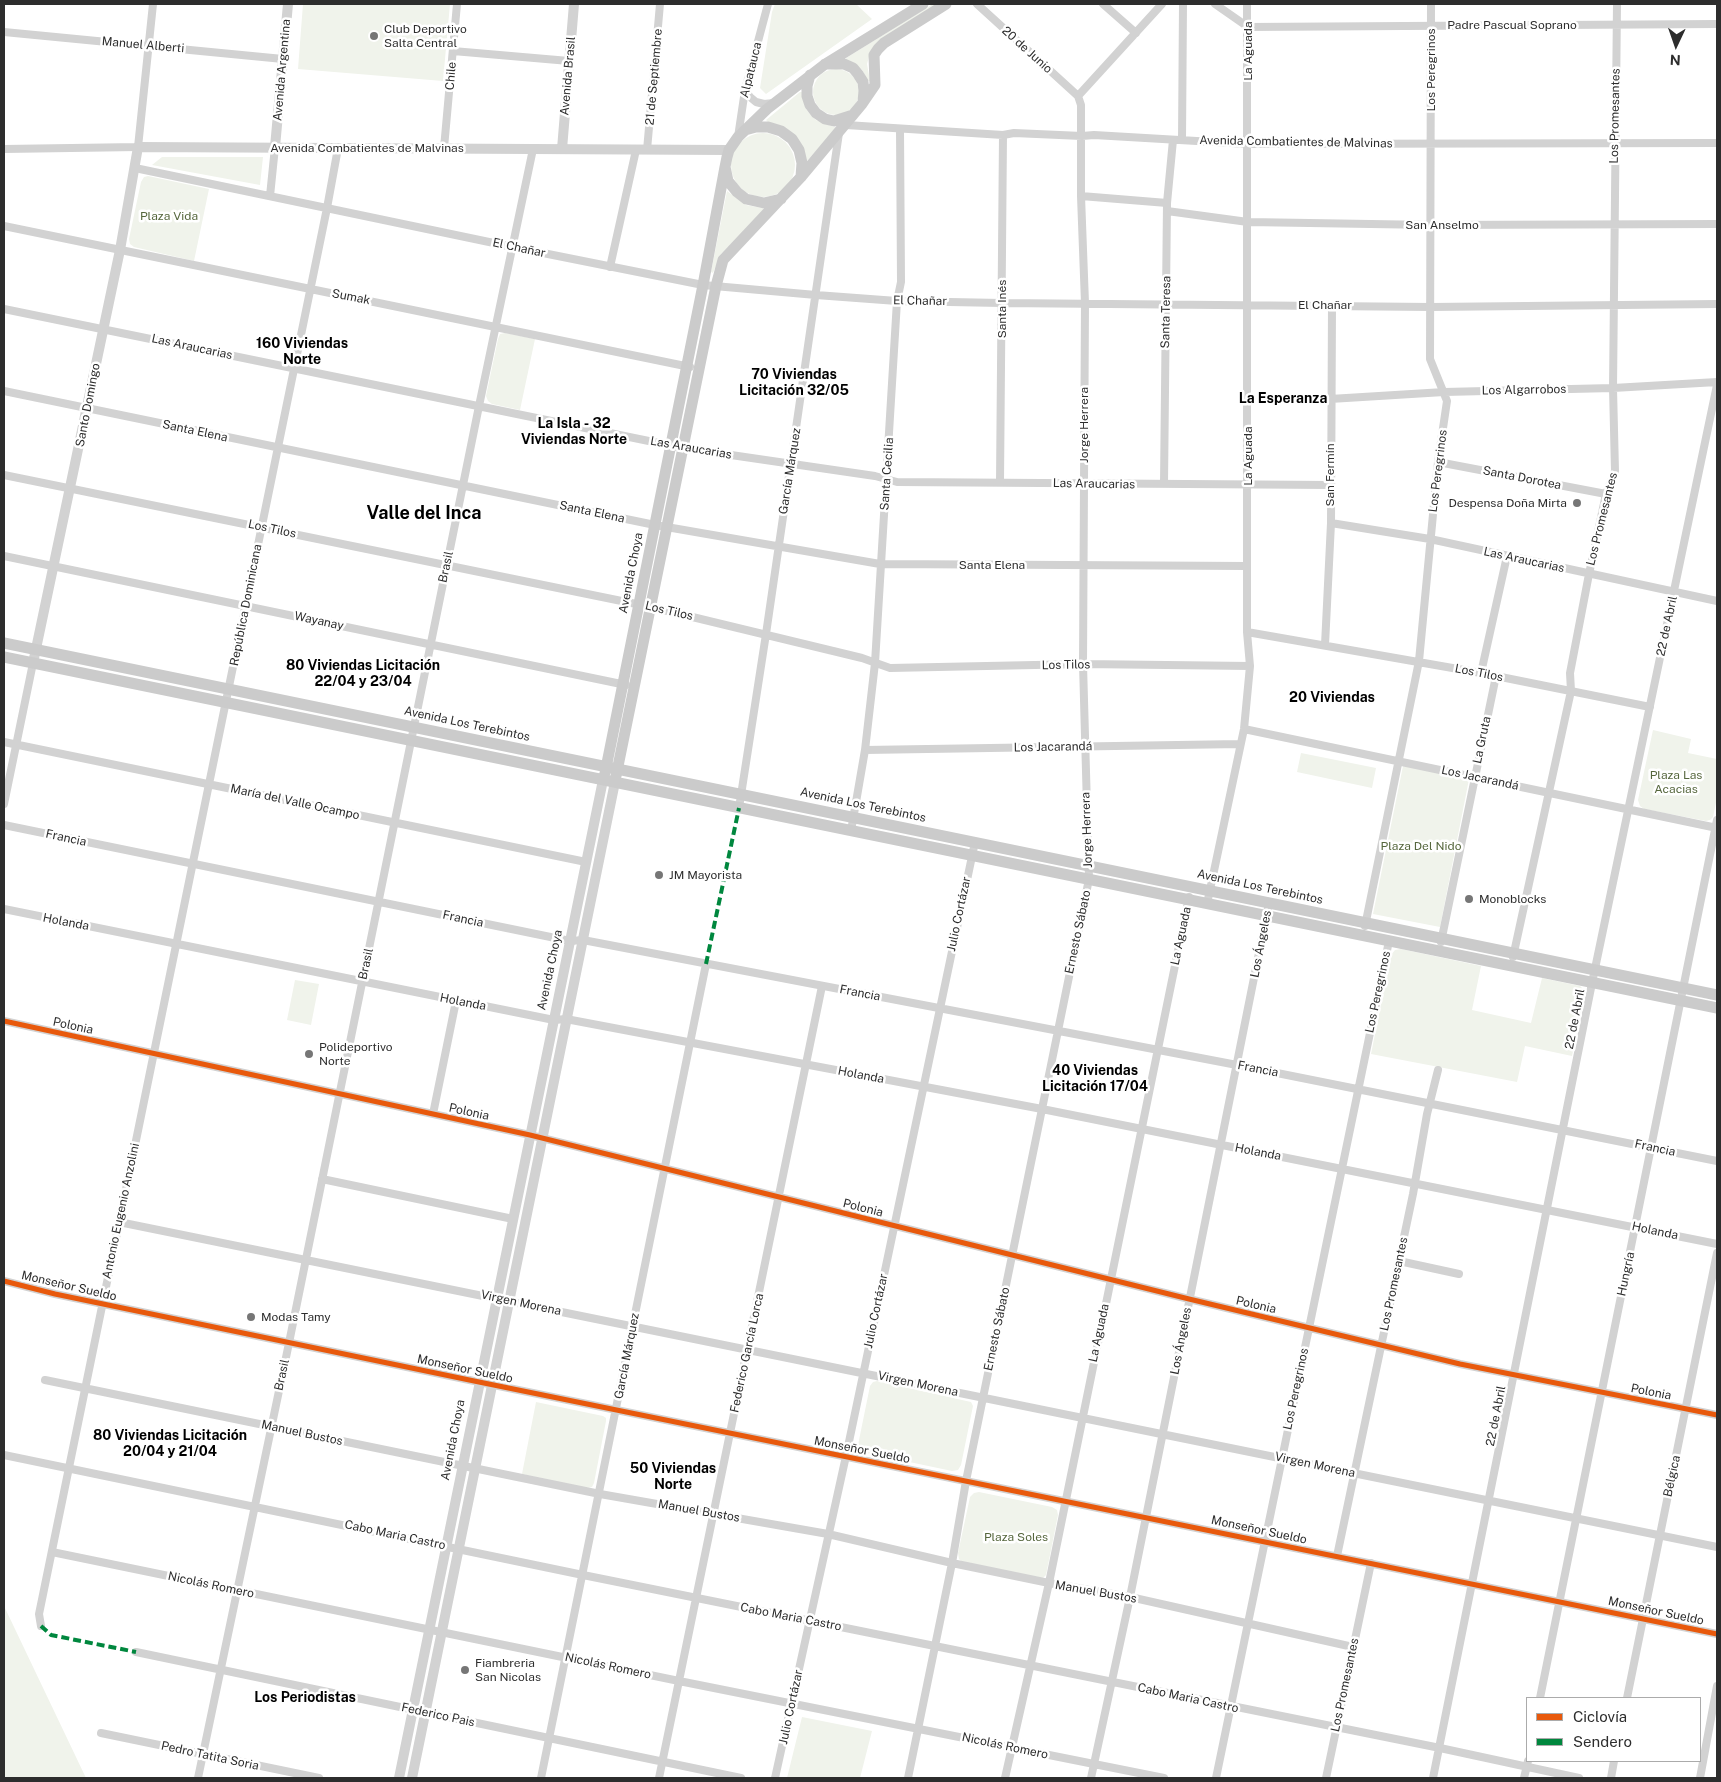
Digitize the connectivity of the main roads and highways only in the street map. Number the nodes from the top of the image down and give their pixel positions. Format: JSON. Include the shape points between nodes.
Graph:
{"nodes":[{"id":1,"x":923,"y":4,"type":"edge"},
{"id":2,"x":946,"y":4,"type":"edge"},
{"id":3,"x":824,"y":65,"type":"junction"},
{"id":4,"x":810,"y":75,"type":"junction"},
{"id":5,"x":862,"y":104,"type":"junction"},
{"id":6,"x":854,"y":115,"type":"junction"},
{"id":7,"x":742,"y":133,"type":"junction"},
{"id":8,"x":725,"y":167,"type":"junction"},
{"id":9,"x":801,"y":177,"type":"junction"},
{"id":10,"x":781,"y":199,"type":"junction"},
{"id":11,"x":4,"y":643,"type":"edge"},
{"id":12,"x":4,"y":657,"type":"edge"},
{"id":13,"x":606,"y":767,"type":"junction"},
{"id":14,"x":618,"y":769,"type":"junction"},
{"id":15,"x":603,"y":780,"type":"junction"},
{"id":16,"x":615,"y":782,"type":"junction"},
{"id":17,"x":1717,"y":994,"type":"edge"},
{"id":18,"x":1717,"y":1008,"type":"edge"}],
"edges":[{"from":1,"to":3,"type":"main road"},
{"from":2,"to":5,"type":"main road","via":[[878,49],[874,55],[875,85]]},
{"from":3,"to":4,"type":"main road"},
{"from":3,"to":5,"type":"main road","via":[[844,64],[853,68],[863,82]]},
{"from":4,"to":6,"type":"main road","via":[[807,96],[816,113],[834,121]]},
{"from":4,"to":7,"type":"main road"},
{"from":5,"to":6,"type":"main road"},
{"from":6,"to":9,"type":"main road"},
{"from":7,"to":8,"type":"main road","via":[[729,150]]},
{"from":7,"to":9,"type":"main road","via":[[756,127],[768,128],[781,131],[792,139],[799,150]]},
{"from":8,"to":10,"type":"main road","via":[[728,180],[746,200],[764,203]]},
{"from":8,"to":13,"type":"main road","name":"Avenida Choya"},
{"from":9,"to":10,"type":"main road"},
{"from":10,"to":14,"type":"main road","name":"Avenida Choya","via":[[727,255],[720,267]]},
{"from":11,"to":13,"type":"main road","name":"Avenida Los Terebintos"},
{"from":12,"to":15,"type":"main road"},
{"from":13,"to":14,"type":"main road","name":"Avenida Los Terebintos"},
{"from":13,"to":15,"type":"main road","name":"Avenida Choya"},
{"from":14,"to":16,"type":"main road","name":"Avenida Choya"},
{"from":14,"to":17,"type":"main road","name":"Avenida Los Terebintos"},
{"from":15,"to":16,"type":"main road"},
{"from":16,"to":18,"type":"main road"}]}
